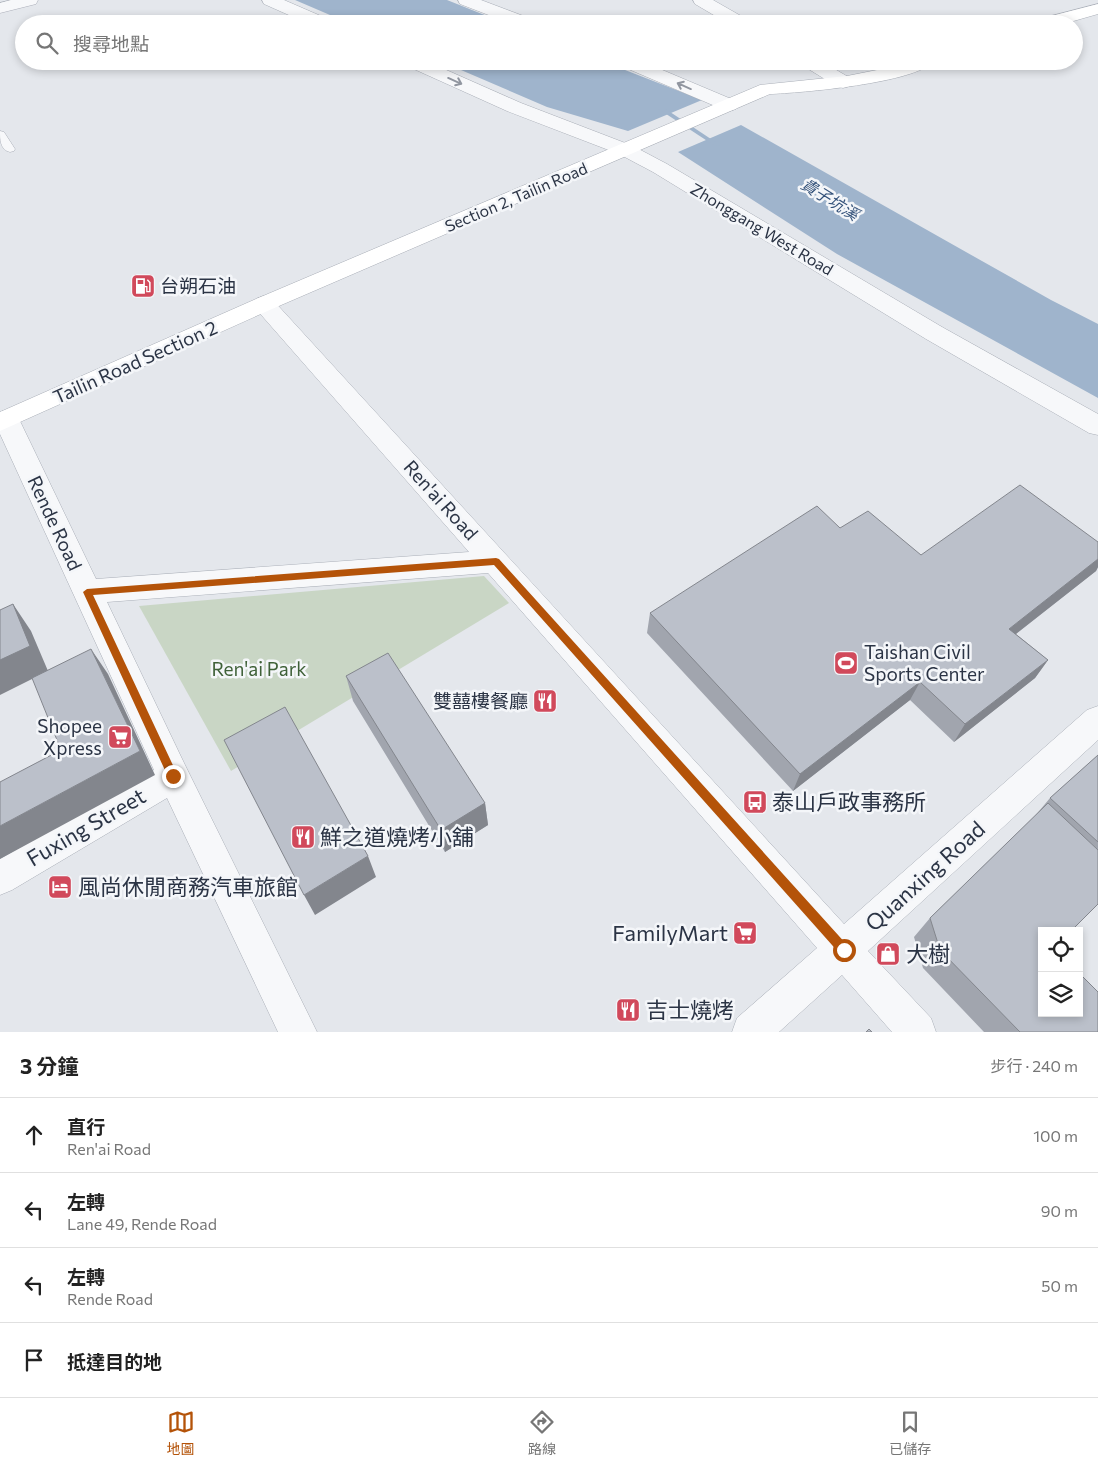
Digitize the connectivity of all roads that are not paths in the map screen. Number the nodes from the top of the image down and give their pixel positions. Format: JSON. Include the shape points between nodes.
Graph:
{"nodes":[{"id":1,"x":30,"y":0,"type":"edge"},
{"id":2,"x":270,"y":0,"type":"edge"},
{"id":3,"x":466,"y":0,"type":"edge"},
{"id":4,"x":701,"y":0,"type":"edge"},
{"id":5,"x":0,"y":8,"type":"edge"},
{"id":6,"x":1098,"y":9,"type":"edge"},
{"id":7,"x":304,"y":15,"type":"edge"},
{"id":8,"x":505,"y":15,"type":"edge"},
{"id":9,"x":727,"y":15,"type":"edge"},
{"id":10,"x":1076,"y":15,"type":"edge"},
{"id":11,"x":432,"y":70,"type":"edge"},
{"id":12,"x":644,"y":70,"type":"edge"},
{"id":13,"x":823,"y":70,"type":"edge"},
{"id":14,"x":902,"y":70,"type":"edge"},
{"id":15,"x":843,"y":82,"type":"junction"},
{"id":16,"x":724,"y":108,"type":"junction"},
{"id":17,"x":0,"y":134,"type":"edge"},
{"id":18,"x":635,"y":146,"type":"junction"},
{"id":19,"x":10,"y":149,"type":"dead end"},
{"id":20,"x":264,"y":304,"type":"junction"},
{"id":21,"x":3,"y":421,"type":"edge"},
{"id":22,"x":1098,"y":426,"type":"edge"},
{"id":23,"x":496,"y":561,"type":"junction"},
{"id":24,"x":87,"y":592,"type":"junction"},
{"id":25,"x":1098,"y":720,"type":"edge"},
{"id":26,"x":173,"y":776,"type":"junction"},
{"id":27,"x":0,"y":878,"type":"edge"},
{"id":28,"x":844,"y":950,"type":"junction"},
{"id":29,"x":298,"y":1032,"type":"edge"},
{"id":30,"x":751,"y":1032,"type":"edge"},
{"id":31,"x":916,"y":1032,"type":"edge"}],
"edges":[{"from":1,"to":5,"type":"street"},
{"from":2,"to":7,"type":"street"},
{"from":3,"to":8,"type":"street"},
{"from":4,"to":9,"type":"street"},
{"from":6,"to":10,"type":"main road"},
{"from":11,"to":18,"type":"street","name":"Zhonggang West Road","one_way":true,"via":[[514,106]]},
{"from":16,"to":12,"type":"street","one_way":true},
{"from":13,"to":15,"type":"street"},
{"from":14,"to":15,"type":"main road","name":"Section 2, Tailin Road"},
{"from":15,"to":16,"type":"main road","name":"Section 2, Tailin Road","via":[[767,89]]},
{"from":16,"to":18,"type":"main road","name":"Section 2, Tailin Road"},
{"from":17,"to":19,"type":"lane"},
{"from":18,"to":20,"type":"main road","name":"Section 2, Tailin Road"},
{"from":18,"to":22,"type":"street","name":"Zhonggang West Road","via":[[660,168],[934,333]]},
{"from":20,"to":21,"type":"main road","name":"Tailin Road Section 2"},
{"from":20,"to":23,"type":"street","name":"Ren'ai Road"},
{"from":21,"to":24,"type":"street","name":"Rende Road"},
{"from":23,"to":24,"type":"street"},
{"from":23,"to":28,"type":"street","name":"Ren'ai Road"},
{"from":24,"to":26,"type":"street","name":"Rende Road"},
{"from":25,"to":28,"type":"street","name":"Quanxing Road"},
{"from":26,"to":27,"type":"street","name":"Fuxing Street"},
{"from":26,"to":29,"type":"street","name":"Rende Road"},
{"from":28,"to":30,"type":"street","name":"Quanxing Road"},
{"from":28,"to":31,"type":"street","name":"Ren'ai Road"}]}
